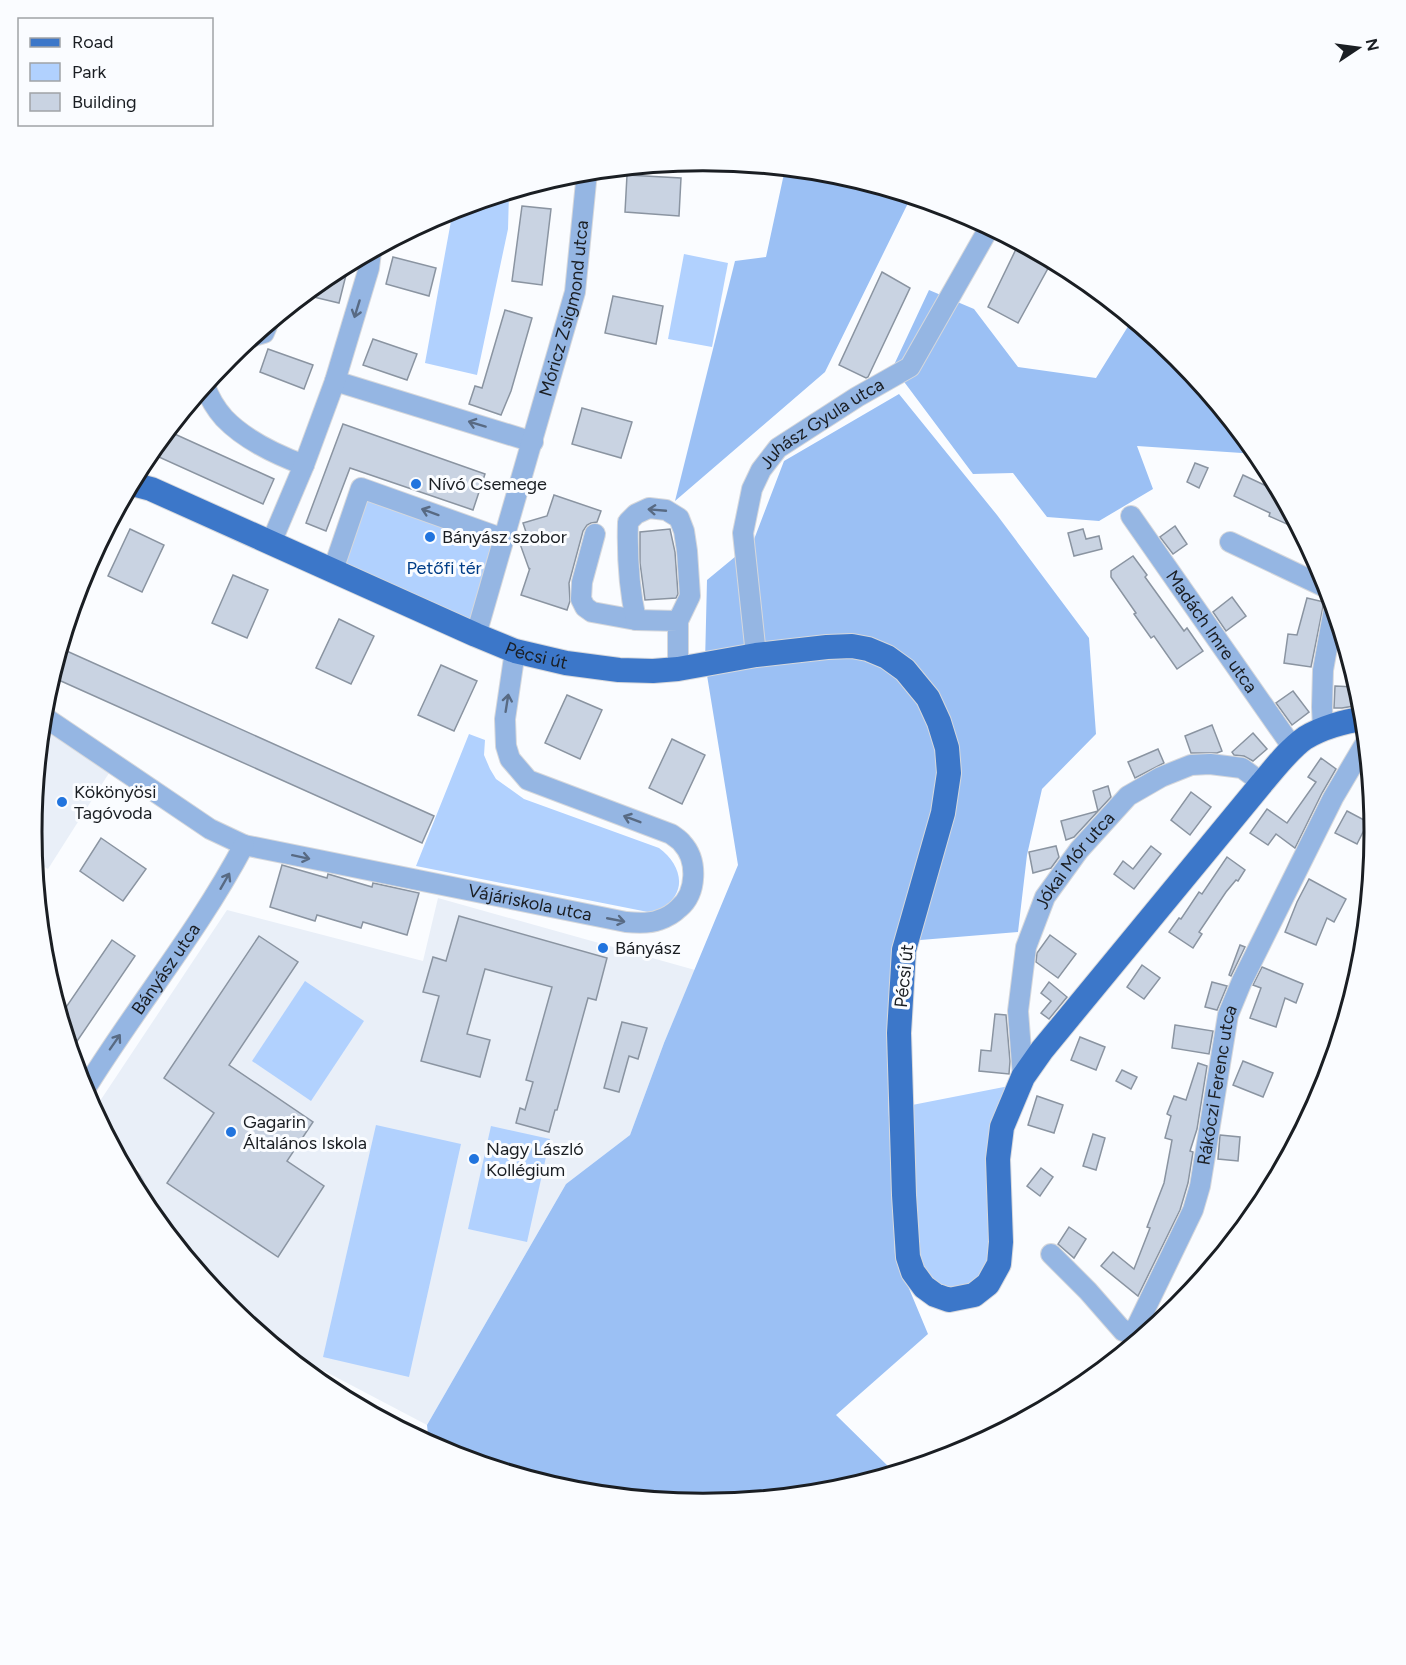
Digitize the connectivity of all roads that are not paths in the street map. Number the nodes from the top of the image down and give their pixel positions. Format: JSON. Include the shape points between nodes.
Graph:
{"nodes":[{"id":1,"x":586,"y":182,"type":"edge"},
{"id":2,"x":985,"y":235,"type":"edge"},
{"id":3,"x":370,"y":262,"type":"edge"},
{"id":4,"x":335,"y":381,"type":"junction"},
{"id":5,"x":208,"y":394,"type":"edge"},
{"id":6,"x":533,"y":442,"type":"junction"},
{"id":7,"x":304,"y":465,"type":"junction"},
{"id":8,"x":140,"y":486,"type":"edge"},
{"id":9,"x":1131,"y":516,"type":"dead end"},
{"id":10,"x":595,"y":534,"type":"dead end"},
{"id":11,"x":504,"y":539,"type":"junction"},
{"id":12,"x":1230,"y":542,"type":"dead end"},
{"id":13,"x":271,"y":543,"type":"junction"},
{"id":14,"x":333,"y":570,"type":"junction"},
{"id":15,"x":1315,"y":582,"type":"edge"},
{"id":16,"x":636,"y":620,"type":"junction"},
{"id":17,"x":678,"y":621,"type":"junction"},
{"id":18,"x":1331,"y":626,"type":"edge"},
{"id":19,"x":476,"y":635,"type":"junction"},
{"id":20,"x":515,"y":651,"type":"junction"},
{"id":21,"x":756,"y":655,"type":"junction"},
{"id":22,"x":678,"y":669,"type":"junction"},
{"id":23,"x":1354,"y":721,"type":"edge"},
{"id":24,"x":52,"y":722,"type":"edge"},
{"id":25,"x":1323,"y":729,"type":"junction"},
{"id":26,"x":1293,"y":748,"type":"junction"},
{"id":27,"x":1359,"y":754,"type":"edge"},
{"id":28,"x":1262,"y":783,"type":"junction"},
{"id":29,"x":244,"y":845,"type":"junction"},
{"id":30,"x":1023,"y":1077,"type":"junction"},
{"id":31,"x":90,"y":1081,"type":"edge"},
{"id":32,"x":1051,"y":1254,"type":"dead end"},
{"id":33,"x":1145,"y":1323,"type":"edge"},
{"id":34,"x":1139,"y":1329,"type":"edge"}],
"edges":[{"from":1,"to":6,"type":"street","name":"Móricz Zsigmond utca","via":[[575,292]]},
{"from":2,"to":21,"type":"street","name":"Juhász Gyula utca","via":[[910,367],[778,448],[761,470],[752,489],[743,532]]},
{"from":3,"to":4,"type":"street","one_way":true},
{"from":6,"to":4,"type":"street","one_way":true},
{"from":4,"to":7,"type":"street"},
{"from":5,"to":7,"type":"street","via":[[224,417],[240,430]]},
{"from":6,"to":11,"type":"street","name":"Móricz Zsigmond utca"},
{"from":7,"to":13,"type":"street"},
{"from":8,"to":13,"type":"main road","name":"Pécsi út"},
{"from":9,"to":26,"type":"street","name":"Madách Imre utca"},
{"from":10,"to":16,"type":"street","via":[[581,599],[592,612]]},
{"from":11,"to":14,"type":"street","one_way":true,"via":[[361,488]]},
{"from":11,"to":19,"type":"street","name":"Móricz Zsigmond utca"},
{"from":12,"to":15,"type":"street"},
{"from":13,"to":14,"type":"main road","name":"Pécsi út"},
{"from":14,"to":19,"type":"main road","name":"Pécsi út"},
{"from":16,"to":17,"type":"street"},
{"from":17,"to":16,"type":"street","one_way":true,"via":[[690,596],[684,531],[679,518],[666,510],[650,508],[628,522],[631,597]]},
{"from":17,"to":22,"type":"street"},
{"from":18,"to":25,"type":"street","via":[[1323,670]]},
{"from":19,"to":20,"type":"main road","name":"Pécsi út"},
{"from":20,"to":22,"type":"main road","name":"Pécsi út","via":[[619,670]]},
{"from":29,"to":20,"type":"street","name":"Vájáriskola utca","one_way":true,"via":[[626,922],[658,921],[680,908],[694,869],[682,842],[671,834],[528,780],[510,759],[505,719]]},
{"from":21,"to":22,"type":"main road","name":"Pécsi út"},
{"from":21,"to":30,"type":"main road","name":"Pécsi út","via":[[852,646],[887,657],[905,670],[928,698],[947,748],[949,773],[943,813],[904,950],[899,1033],[908,1257],[913,1272],[935,1295],[949,1300],[974,1295],[988,1284],[999,1264],[999,1143]]},
{"from":23,"to":25,"type":"main road","name":"Pécsi út"},
{"from":24,"to":29,"type":"street","name":"Vájáriskola utca","via":[[210,829]]},
{"from":25,"to":26,"type":"main road","name":"Pécsi út"},
{"from":26,"to":28,"type":"main road","name":"Pécsi út"},
{"from":27,"to":33,"type":"street","name":"Rákóczi Ferenc utca","via":[[1333,798],[1228,1015],[1200,1186]]},
{"from":28,"to":30,"type":"main road","name":"Pécsi út"},
{"from":28,"to":30,"type":"street","name":"Jókai Mór utca","via":[[1242,768],[1191,765],[1128,796],[1079,850],[1045,897],[1026,947],[1018,1011]]},
{"from":31,"to":29,"type":"street","name":"Bányász utca","one_way":true,"via":[[210,906]]},
{"from":32,"to":34,"type":"street","name":"Rákóczi Ferenc utca","via":[[1124,1331]]}]}
